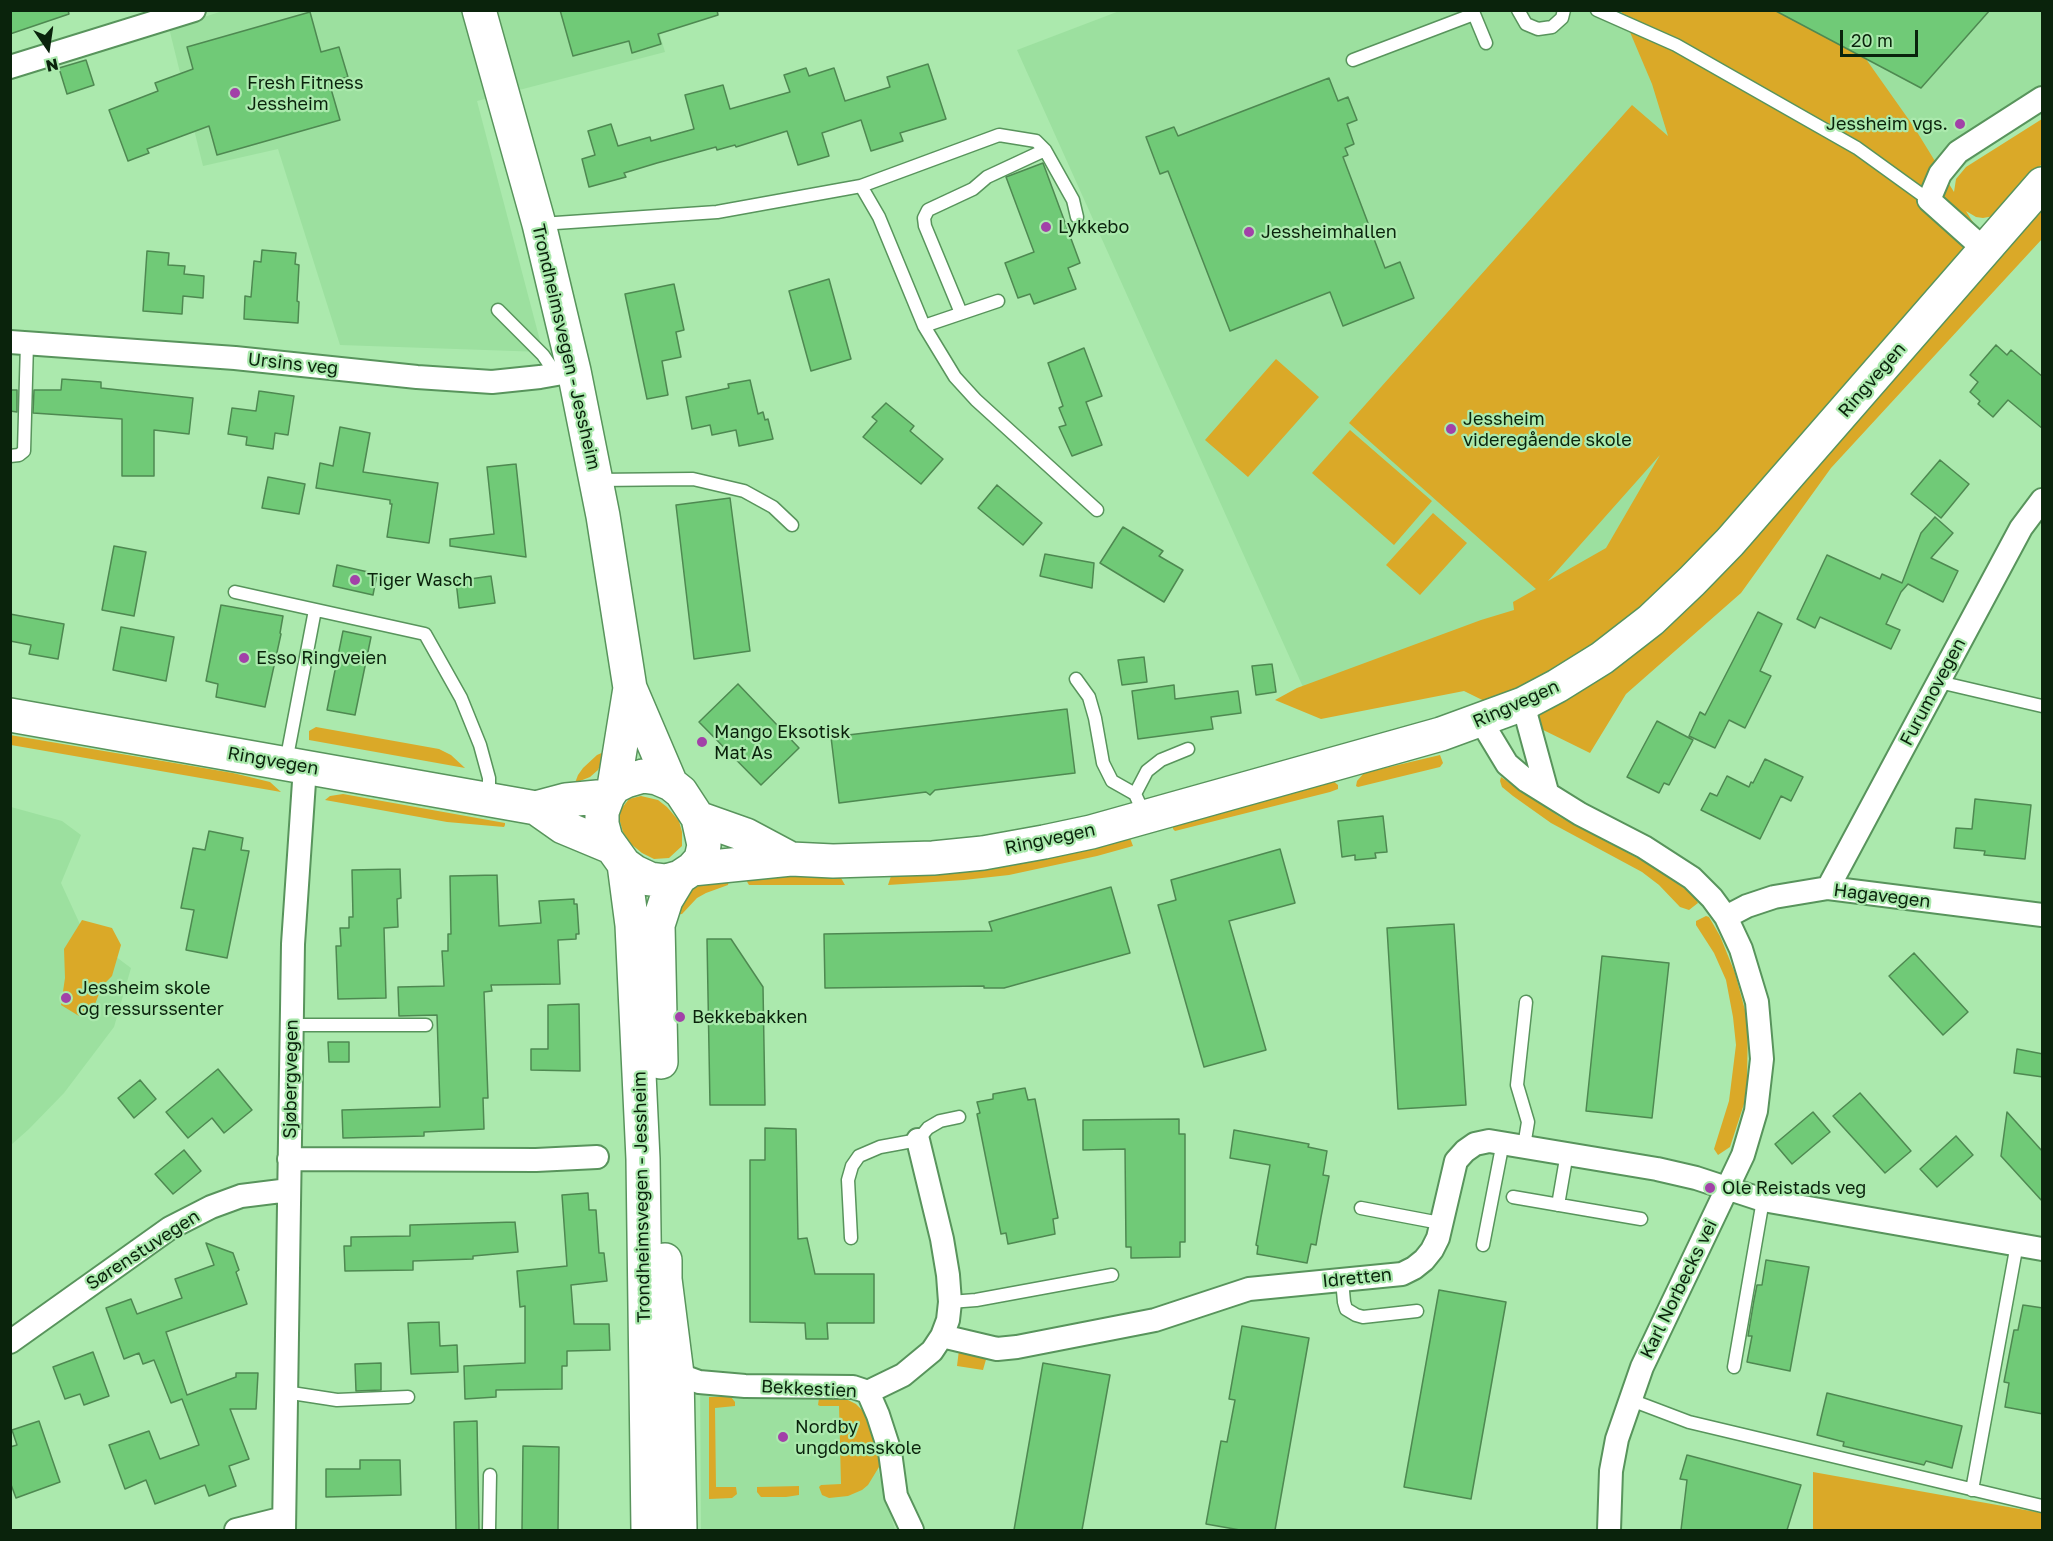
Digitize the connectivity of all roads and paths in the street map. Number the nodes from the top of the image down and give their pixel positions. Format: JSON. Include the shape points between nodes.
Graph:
{"nodes":[{"id":1,"x":194,"y":10,"type":"edge"},
{"id":2,"x":479,"y":10,"type":"edge"},
{"id":3,"x":1518,"y":10,"type":"edge"},
{"id":4,"x":1564,"y":10,"type":"edge"},
{"id":5,"x":1597,"y":10,"type":"edge"},
{"id":6,"x":1486,"y":43,"type":"dead end"},
{"id":7,"x":1353,"y":60,"type":"dead end"},
{"id":8,"x":10,"y":66,"type":"edge"},
{"id":9,"x":2043,"y":98,"type":"edge"},
{"id":10,"x":1045,"y":150,"type":"junction"},
{"id":11,"x":2043,"y":184,"type":"edge"},
{"id":12,"x":861,"y":186,"type":"junction"},
{"id":13,"x":1929,"y":200,"type":"junction"},
{"id":14,"x":1077,"y":217,"type":"dead end"},
{"id":15,"x":539,"y":224,"type":"junction"},
{"id":16,"x":1985,"y":250,"type":"junction"},
{"id":17,"x":998,"y":301,"type":"dead end"},
{"id":18,"x":498,"y":310,"type":"dead end"},
{"id":19,"x":960,"y":314,"type":"junction"},
{"id":20,"x":924,"y":326,"type":"junction"},
{"id":21,"x":19,"y":343,"type":"edge"},
{"id":22,"x":565,"y":372,"type":"junction"},
{"id":23,"x":10,"y":456,"type":"edge"},
{"id":24,"x":596,"y":480,"type":"junction"},
{"id":25,"x":2043,"y":500,"type":"edge"},
{"id":26,"x":1097,"y":510,"type":"dead end"},
{"id":27,"x":792,"y":525,"type":"dead end"},
{"id":28,"x":235,"y":592,"type":"dead end"},
{"id":29,"x":315,"y":610,"type":"junction"},
{"id":30,"x":1076,"y":679,"type":"dead end"},
{"id":31,"x":1939,"y":682,"type":"junction"},
{"id":32,"x":630,"y":688,"type":"junction"},
{"id":33,"x":1523,"y":704,"type":"junction"},
{"id":34,"x":2043,"y":706,"type":"edge"},
{"id":35,"x":10,"y":715,"type":"edge"},
{"id":36,"x":1481,"y":721,"type":"junction"},
{"id":37,"x":1188,"y":748,"type":"dead end"},
{"id":38,"x":295,"y":765,"type":"junction"},
{"id":39,"x":671,"y":784,"type":"junction"},
{"id":40,"x":611,"y":792,"type":"junction"},
{"id":41,"x":1547,"y":792,"type":"junction"},
{"id":42,"x":489,"y":801,"type":"junction"},
{"id":43,"x":1140,"y":805,"type":"junction"},
{"id":44,"x":536,"y":808,"type":"junction"},
{"id":45,"x":698,"y":819,"type":"junction"},
{"id":46,"x":617,"y":855,"type":"junction"},
{"id":47,"x":791,"y":859,"type":"junction"},
{"id":48,"x":686,"y":873,"type":"junction"},
{"id":49,"x":1828,"y":888,"type":"junction"},
{"id":50,"x":2043,"y":915,"type":"edge"},
{"id":51,"x":1726,"y":917,"type":"junction"},
{"id":52,"x":1526,"y":1002,"type":"dead end"},
{"id":53,"x":292,"y":1025,"type":"junction"},
{"id":54,"x":426,"y":1025,"type":"dead end"},
{"id":55,"x":959,"y":1117,"type":"dead end"},
{"id":56,"x":918,"y":1140,"type":"junction"},
{"id":57,"x":1514,"y":1144,"type":"junction"},
{"id":58,"x":1567,"y":1154,"type":"junction"},
{"id":59,"x":597,"y":1157,"type":"dead end"},
{"id":60,"x":289,"y":1159,"type":"junction"},
{"id":61,"x":1728,"y":1188,"type":"junction"},
{"id":62,"x":289,"y":1190,"type":"junction"},
{"id":63,"x":1513,"y":1197,"type":"dead end"},
{"id":64,"x":1763,"y":1200,"type":"junction"},
{"id":65,"x":1558,"y":1205,"type":"junction"},
{"id":66,"x":1361,"y":1208,"type":"dead end"},
{"id":67,"x":1641,"y":1219,"type":"dead end"},
{"id":68,"x":1440,"y":1222,"type":"junction"},
{"id":69,"x":851,"y":1238,"type":"dead end"},
{"id":70,"x":2017,"y":1244,"type":"junction"},
{"id":71,"x":1483,"y":1245,"type":"dead end"},
{"id":72,"x":2043,"y":1249,"type":"edge"},
{"id":73,"x":1112,"y":1275,"type":"dead end"},
{"id":74,"x":1342,"y":1280,"type":"junction"},
{"id":75,"x":950,"y":1302,"type":"junction"},
{"id":76,"x":1417,"y":1311,"type":"dead end"},
{"id":77,"x":942,"y":1336,"type":"junction"},
{"id":78,"x":10,"y":1342,"type":"edge"},
{"id":79,"x":1734,"y":1367,"type":"dead end"},
{"id":80,"x":677,"y":1374,"type":"junction"},
{"id":81,"x":285,"y":1392,"type":"junction"},
{"id":82,"x":868,"y":1392,"type":"junction"},
{"id":83,"x":408,"y":1397,"type":"dead end"},
{"id":84,"x":1631,"y":1400,"type":"junction"},
{"id":85,"x":490,"y":1475,"type":"dead end"},
{"id":86,"x":1972,"y":1490,"type":"junction"},
{"id":87,"x":2043,"y":1506,"type":"edge"},
{"id":88,"x":284,"y":1524,"type":"edge"},
{"id":89,"x":237,"y":1530,"type":"edge"},
{"id":90,"x":489,"y":1530,"type":"edge"},
{"id":91,"x":648,"y":1530,"type":"edge"},
{"id":92,"x":680,"y":1530,"type":"edge"},
{"id":93,"x":912,"y":1530,"type":"edge"},
{"id":94,"x":1609,"y":1530,"type":"edge"}],
"edges":[{"from":1,"to":8,"type":"street"},
{"from":2,"to":15,"type":"main road","name":"Trondheimsvegen - Jessheim"},
{"from":3,"to":4,"type":"lane","via":[[1526,24],[1538,29],[1552,27]]},
{"from":5,"to":13,"type":"lane","via":[[1696,56],[1857,148]]},
{"from":6,"to":7,"type":"lane","via":[[1474,14]]},
{"from":9,"to":13,"type":"street","via":[[1958,152],[1940,174]]},
{"from":10,"to":12,"type":"lane","via":[[1036,141],[999,135]]},
{"from":10,"to":14,"type":"lane","via":[[1073,200]]},
{"from":10,"to":19,"type":"lane","via":[[928,210],[926,226]]},
{"from":11,"to":16,"type":"main road","name":"Ringvegen"},
{"from":12,"to":15,"type":"lane","via":[[717,212]]},
{"from":12,"to":20,"type":"lane","via":[[879,217]]},
{"from":13,"to":16,"type":"street"},
{"from":15,"to":22,"type":"main road","name":"Trondheimsvegen - Jessheim"},
{"from":16,"to":33,"type":"main road","name":"Ringvegen","via":[[1692,581],[1602,658]]},
{"from":17,"to":19,"type":"lane"},
{"from":18,"to":22,"type":"lane"},
{"from":19,"to":20,"type":"lane"},
{"from":20,"to":26,"type":"lane","via":[[962,385]]},
{"from":21,"to":22,"type":"street","name":"Ursins veg","via":[[492,382]]},
{"from":21,"to":23,"type":"lane","via":[[24,451]]},
{"from":22,"to":24,"type":"main road","name":"Trondheimsvegen - Jessheim"},
{"from":24,"to":27,"type":"lane","via":[[693,479],[760,499]]},
{"from":24,"to":32,"type":"main road","name":"Trondheimsvegen - Jessheim"},
{"from":25,"to":31,"type":"street","name":"Furumovegen","via":[[2021,528]]},
{"from":28,"to":29,"type":"lane"},
{"from":29,"to":38,"type":"lane"},
{"from":29,"to":42,"type":"lane","via":[[425,634],[461,698],[480,745],[489,778]]},
{"from":30,"to":43,"type":"lane","via":[[1089,697],[1103,763],[1112,781]]},
{"from":31,"to":34,"type":"lane"},
{"from":31,"to":49,"type":"street","name":"Furumovegen"},
{"from":32,"to":39,"type":"main road","name":"Trondheimsvegen - Jessheim"},
{"from":32,"to":40,"type":"main road","name":"Trondheimsvegen - Jessheim"},
{"from":33,"to":36,"type":"main road","name":"Ringvegen"},
{"from":33,"to":41,"type":"street"},
{"from":35,"to":38,"type":"main road","name":"Ringvegen"},
{"from":36,"to":41,"type":"street","name":"Karl Norbecks vei","via":[[1507,764]]},
{"from":36,"to":43,"type":"main road","name":"Ringvegen","via":[[1441,734]]},
{"from":37,"to":43,"type":"lane","via":[[1147,771]]},
{"from":38,"to":42,"type":"main road","name":"Ringvegen"},
{"from":38,"to":53,"type":"street","name":"Sjøbergvegen"},
{"from":39,"to":40,"type":"main road","via":[[643,776],[626,781]]},
{"from":39,"to":45,"type":"main road","via":[[692,806]]},
{"from":40,"to":44,"type":"main road","name":"Ringvegen"},
{"from":40,"to":46,"type":"main road","via":[[602,812],[602,824]]},
{"from":41,"to":51,"type":"street","name":"Karl Norbecks vei","via":[[1692,878]]},
{"from":42,"to":44,"type":"main road","name":"Ringvegen"},
{"from":43,"to":47,"type":"main road","name":"Ringvegen","via":[[1091,832],[983,853],[869,861]]},
{"from":44,"to":46,"type":"main road","name":"Ringvegen"},
{"from":45,"to":47,"type":"main road","name":"Ringvegen","via":[[746,835]]},
{"from":45,"to":48,"type":"main road","via":[[704,846],[701,859]]},
{"from":46,"to":48,"type":"main road","via":[[636,873],[650,879],[666,881]]},
{"from":46,"to":91,"type":"main road","name":"Trondheimsvegen - Jessheim","via":[[632,925],[643,1160]]},
{"from":47,"to":48,"type":"main road","name":"Ringvegen"},
{"from":48,"to":80,"type":"main road","name":"Trondheimsvegen - Jessheim","via":[[666,900],[658,925],[665,1279]]},
{"from":49,"to":50,"type":"street","name":"Hagavegen"},
{"from":49,"to":51,"type":"street","name":"Hagavegen","via":[[1774,897]]},
{"from":51,"to":61,"type":"street","name":"Karl Norbecks vei","via":[[1742,949],[1757,1002],[1761,1059],[1756,1111]]},
{"from":52,"to":57,"type":"lane","via":[[1517,1085],[1528,1122]]},
{"from":53,"to":54,"type":"lane"},
{"from":53,"to":60,"type":"street","name":"Sjøbergvegen"},
{"from":55,"to":56,"type":"lane","via":[[940,1121]]},
{"from":56,"to":69,"type":"lane","via":[[880,1147],[859,1156],[852,1166],[848,1180]]},
{"from":56,"to":75,"type":"street","via":[[942,1239]]},
{"from":57,"to":58,"type":"street","name":"Idretten"},
{"from":57,"to":68,"type":"street","name":"Idretten","via":[[1489,1141],[1465,1151],[1456,1161]]},
{"from":57,"to":71,"type":"lane"},
{"from":58,"to":61,"type":"street","name":"Idretten","via":[[1657,1168]]},
{"from":58,"to":65,"type":"lane"},
{"from":59,"to":60,"type":"street"},
{"from":60,"to":62,"type":"street","name":"Sjøbergvegen"},
{"from":61,"to":64,"type":"street"},
{"from":61,"to":84,"type":"street","name":"Karl Norbecks vei","via":[[1642,1367]]},
{"from":62,"to":78,"type":"street","name":"Sørenstuvegen","via":[[241,1196],[211,1206],[170,1228]]},
{"from":62,"to":81,"type":"street","name":"Sjøbergvegen"},
{"from":63,"to":65,"type":"lane"},
{"from":64,"to":70,"type":"street"},
{"from":64,"to":79,"type":"lane"},
{"from":65,"to":67,"type":"lane"},
{"from":66,"to":68,"type":"lane"},
{"from":68,"to":74,"type":"street","name":"Idretten","via":[[1432,1250],[1414,1268],[1390,1276]]},
{"from":70,"to":72,"type":"street"},
{"from":70,"to":86,"type":"lane"},
{"from":73,"to":75,"type":"lane"},
{"from":74,"to":76,"type":"lane","via":[[1344,1302],[1350,1313],[1363,1317]]},
{"from":74,"to":77,"type":"street","name":"Idretten","via":[[1249,1289],[1155,1320],[1017,1347],[997,1348]]},
{"from":75,"to":77,"type":"street"},
{"from":77,"to":82,"type":"street","via":[[932,1352],[903,1375]]},
{"from":80,"to":82,"type":"street","name":"Bekkestien","via":[[718,1384],[853,1387]]},
{"from":80,"to":92,"type":"main road","name":"Trondheimsvegen - Jessheim"},
{"from":81,"to":83,"type":"lane","via":[[337,1400]]},
{"from":81,"to":88,"type":"street","name":"Sjøbergvegen"},
{"from":82,"to":93,"type":"street","name":"Bekkestien","via":[[890,1452],[896,1496]]},
{"from":84,"to":86,"type":"lane","via":[[1689,1422]]},
{"from":84,"to":94,"type":"street","name":"Karl Norbecks vei","via":[[1617,1439],[1611,1472]]},
{"from":85,"to":90,"type":"lane"},
{"from":86,"to":87,"type":"lane"},
{"from":88,"to":89,"type":"street"}]}
